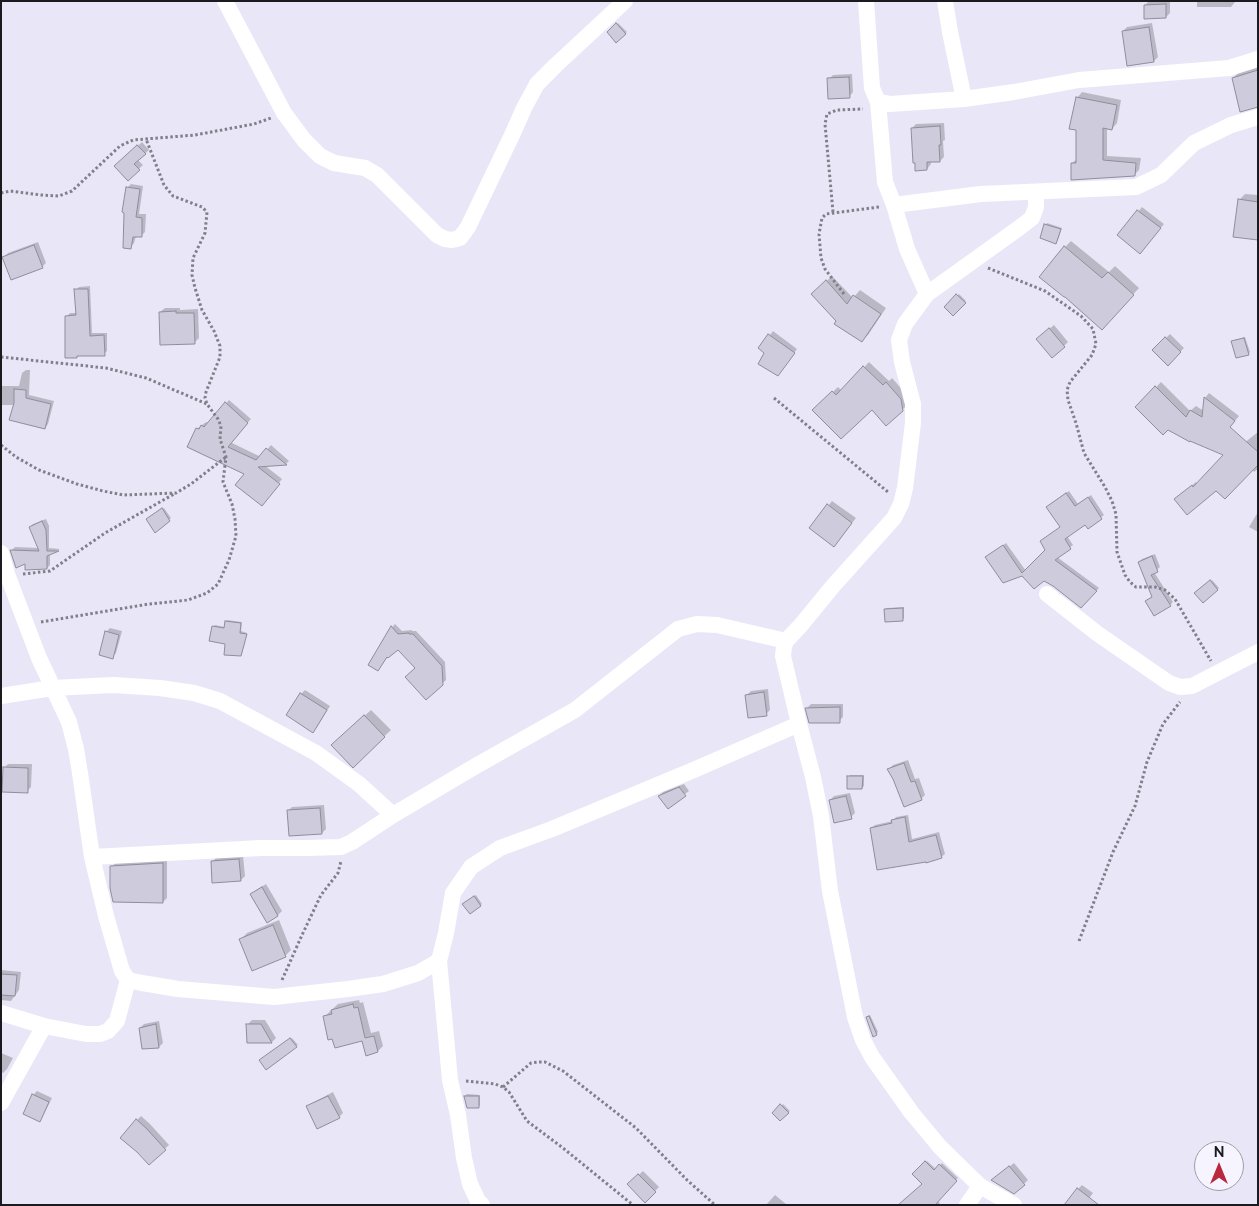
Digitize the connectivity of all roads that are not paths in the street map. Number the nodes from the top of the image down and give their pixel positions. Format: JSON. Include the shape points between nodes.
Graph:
{"nodes":[{"id":1,"x":225,"y":1,"type":"edge"},
{"id":2,"x":624,"y":1,"type":"edge"},
{"id":3,"x":866,"y":1,"type":"edge"},
{"id":4,"x":945,"y":1,"type":"edge"},
{"id":5,"x":1258,"y":59,"type":"edge"},
{"id":6,"x":964,"y":99,"type":"junction"},
{"id":7,"x":878,"y":105,"type":"junction"},
{"id":8,"x":1258,"y":117,"type":"edge"},
{"id":9,"x":1036,"y":192,"type":"junction"},
{"id":10,"x":894,"y":205,"type":"junction"},
{"id":11,"x":927,"y":294,"type":"junction"},
{"id":12,"x":1,"y":553,"type":"edge"},
{"id":13,"x":1047,"y":594,"type":"dead end"},
{"id":14,"x":786,"y":641,"type":"junction"},
{"id":15,"x":1258,"y":652,"type":"edge"},
{"id":16,"x":52,"y":688,"type":"junction"},
{"id":17,"x":1,"y":696,"type":"edge"},
{"id":18,"x":799,"y":724,"type":"junction"},
{"id":19,"x":393,"y":815,"type":"junction"},
{"id":20,"x":92,"y":857,"type":"junction"},
{"id":21,"x":439,"y":961,"type":"junction"},
{"id":22,"x":128,"y":980,"type":"junction"},
{"id":23,"x":1,"y":1013,"type":"edge"},
{"id":24,"x":44,"y":1026,"type":"junction"},
{"id":25,"x":1,"y":1103,"type":"edge"},
{"id":26,"x":980,"y":1186,"type":"junction"},
{"id":27,"x":482,"y":1205,"type":"edge"},
{"id":28,"x":967,"y":1205,"type":"edge"},
{"id":29,"x":1014,"y":1205,"type":"edge"}],
"edges":[{"from":1,"to":2,"type":"street","via":[[284,114],[304,140],[320,156],[334,163],[365,168],[377,176],[437,235],[452,240],[460,238],[468,227],[537,84]]},
{"from":3,"to":7,"type":"street","via":[[872,88]]},
{"from":4,"to":6,"type":"street"},
{"from":5,"to":6,"type":"street","via":[[1229,68],[1079,80]]},
{"from":6,"to":7,"type":"street"},
{"from":7,"to":10,"type":"street","via":[[885,182]]},
{"from":8,"to":9,"type":"street","via":[[1231,125],[1194,143],[1161,175],[1136,187]]},
{"from":9,"to":10,"type":"street","via":[[981,194]]},
{"from":9,"to":11,"type":"street","via":[[1032,218]]},
{"from":10,"to":11,"type":"street","via":[[907,249]]},
{"from":11,"to":14,"type":"street","via":[[905,324],[899,340],[913,404],[901,504],[894,518]]},
{"from":12,"to":16,"type":"street"},
{"from":13,"to":15,"type":"street","via":[[1098,634],[1169,683],[1180,687],[1192,686]]},
{"from":14,"to":18,"type":"street","via":[[783,656]]},
{"from":14,"to":19,"type":"street","via":[[717,625],[697,624],[678,629],[575,710]]},
{"from":16,"to":17,"type":"street"},
{"from":16,"to":19,"type":"street","via":[[113,685],[160,688],[220,701],[316,753],[359,784]]},
{"from":16,"to":20,"type":"street","via":[[69,722],[76,749]]},
{"from":18,"to":21,"type":"street","via":[[561,826],[500,848],[470,867],[453,893]]},
{"from":18,"to":26,"type":"street","via":[[821,816],[831,900],[863,1040],[910,1112]]},
{"from":19,"to":20,"type":"street","via":[[341,847]]},
{"from":20,"to":22,"type":"street","via":[[122,972]]},
{"from":21,"to":22,"type":"street","via":[[418,973],[383,984],[274,997]]},
{"from":21,"to":27,"type":"street","via":[[450,1080],[470,1184]]},
{"from":22,"to":24,"type":"street","via":[[117,1021],[108,1031],[86,1034]]},
{"from":23,"to":24,"type":"street"},
{"from":24,"to":25,"type":"street"},
{"from":26,"to":28,"type":"street"},
{"from":26,"to":29,"type":"street"}]}
